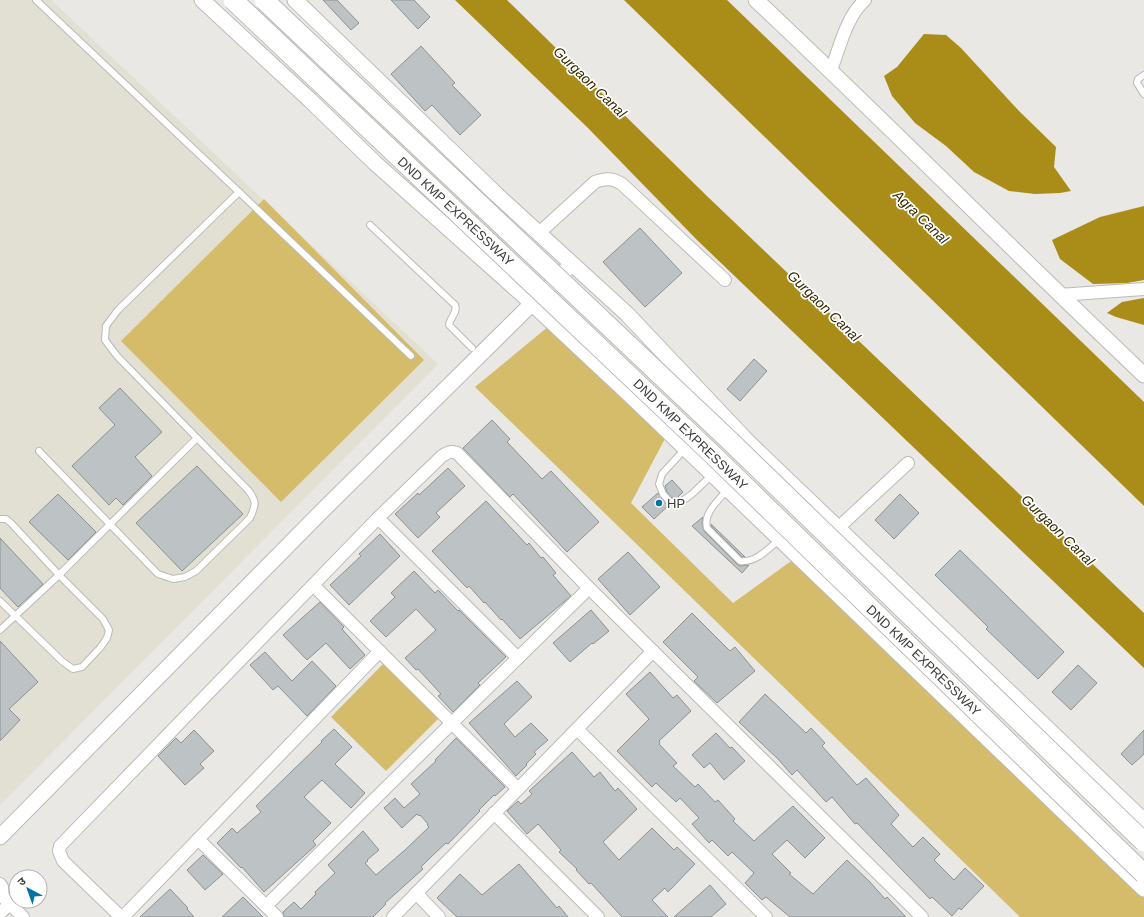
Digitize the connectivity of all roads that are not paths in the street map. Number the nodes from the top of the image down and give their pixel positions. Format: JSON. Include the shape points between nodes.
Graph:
{"nodes":[{"id":1,"x":36,"y":0,"type":"edge"},
{"id":2,"x":202,"y":0,"type":"edge"},
{"id":3,"x":234,"y":0,"type":"edge"},
{"id":4,"x":264,"y":0,"type":"edge"},
{"id":5,"x":295,"y":0,"type":"edge"},
{"id":6,"x":756,"y":0,"type":"edge"},
{"id":7,"x":865,"y":0,"type":"edge"},
{"id":8,"x":831,"y":70,"type":"junction"},
{"id":9,"x":1144,"y":75,"type":"edge"},
{"id":10,"x":1144,"y":94,"type":"edge"},
{"id":11,"x":239,"y":192,"type":"junction"},
{"id":12,"x":370,"y":225,"type":"dead end"},
{"id":13,"x":539,"y":233,"type":"junction"},
{"id":14,"x":568,"y":260,"type":"junction"},
{"id":15,"x":725,"y":280,"type":"dead end"},
{"id":16,"x":1144,"y":289,"type":"edge"},
{"id":17,"x":1059,"y":295,"type":"junction"},
{"id":18,"x":528,"y":300,"type":"junction"},
{"id":19,"x":472,"y":348,"type":"junction"},
{"id":20,"x":411,"y":356,"type":"dead end"},
{"id":21,"x":1144,"y":376,"type":"edge"},
{"id":22,"x":197,"y":438,"type":"junction"},
{"id":23,"x":686,"y":448,"type":"junction"},
{"id":24,"x":39,"y":451,"type":"dead end"},
{"id":25,"x":908,"y":463,"type":"dead end"},
{"id":26,"x":713,"y":474,"type":"junction"},
{"id":27,"x":728,"y":488,"type":"junction"},
{"id":28,"x":378,"y":518,"type":"junction"},
{"id":29,"x":0,"y":519,"type":"edge"},
{"id":30,"x":111,"y":524,"type":"junction"},
{"id":31,"x":838,"y":528,"type":"junction"},
{"id":32,"x":780,"y":539,"type":"junction"},
{"id":33,"x":59,"y":575,"type":"junction"},
{"id":34,"x":313,"y":585,"type":"junction"},
{"id":35,"x":589,"y":588,"type":"junction"},
{"id":36,"x":0,"y":601,"type":"edge"},
{"id":37,"x":15,"y":617,"type":"junction"},
{"id":38,"x":0,"y":630,"type":"edge"},
{"id":39,"x":380,"y":651,"type":"junction"},
{"id":40,"x":653,"y":651,"type":"junction"},
{"id":41,"x":518,"y":658,"type":"junction"},
{"id":42,"x":452,"y":723,"type":"junction"},
{"id":43,"x":577,"y":729,"type":"junction"},
{"id":44,"x":518,"y":789,"type":"junction"},
{"id":45,"x":494,"y":814,"type":"junction"},
{"id":46,"x":1144,"y":821,"type":"edge"},
{"id":47,"x":0,"y":824,"type":"edge"},
{"id":48,"x":0,"y":837,"type":"edge"},
{"id":49,"x":198,"y":839,"type":"junction"},
{"id":50,"x":1144,"y":842,"type":"edge"},
{"id":51,"x":1144,"y":874,"type":"edge"},
{"id":52,"x":0,"y":884,"type":"edge"},
{"id":53,"x":1144,"y":889,"type":"edge"},
{"id":54,"x":416,"y":894,"type":"junction"},
{"id":55,"x":4,"y":899,"type":"edge"},
{"id":56,"x":266,"y":906,"type":"junction"},
{"id":57,"x":0,"y":913,"type":"edge"},
{"id":58,"x":23,"y":917,"type":"edge"},
{"id":59,"x":122,"y":917,"type":"edge"},
{"id":60,"x":277,"y":917,"type":"edge"},
{"id":61,"x":393,"y":917,"type":"edge"},
{"id":62,"x":439,"y":917,"type":"edge"},
{"id":63,"x":598,"y":917,"type":"edge"},
{"id":64,"x":766,"y":917,"type":"edge"},
{"id":65,"x":922,"y":917,"type":"edge"}],
"edges":[{"from":1,"to":11,"type":"lane"},
{"from":2,"to":18,"type":"street","via":[[375,163]]},
{"from":3,"to":51,"type":"highway","name":"DND KMP EXPRESSWAY","bridge":true,"via":[[713,455]]},
{"from":4,"to":50,"type":"highway","name":"DND KMP EXPRESSWAY","bridge":true,"via":[[735,446]]},
{"from":5,"to":13,"type":"street"},
{"from":6,"to":8,"type":"street"},
{"from":7,"to":8,"type":"street","via":[[853,13]]},
{"from":8,"to":17,"type":"street"},
{"from":9,"to":10,"type":"lane","via":[[1137,83]]},
{"from":11,"to":20,"type":"lane"},
{"from":11,"to":22,"type":"lane","via":[[118,310],[106,326],[105,340],[117,356]]},
{"from":12,"to":19,"type":"lane","via":[[456,305],[449,325]]},
{"from":13,"to":14,"type":"street"},
{"from":13,"to":15,"type":"street","via":[[596,182],[614,179]]},
{"from":14,"to":18,"type":"street","via":[[538,298]]},
{"from":14,"to":31,"type":"street","via":[[627,314],[748,442]]},
{"from":16,"to":17,"type":"street"},
{"from":17,"to":21,"type":"street"},
{"from":18,"to":19,"type":"street"},
{"from":18,"to":23,"type":"street"},
{"from":18,"to":48,"type":"street"},
{"from":19,"to":47,"type":"street"},
{"from":22,"to":30,"type":"lane"},
{"from":22,"to":30,"type":"lane","via":[[255,498],[255,508],[250,518],[196,571],[173,579],[158,574]]},
{"from":23,"to":26,"type":"street"},
{"from":23,"to":26,"type":"lane","via":[[662,474],[659,484],[670,502],[681,502]]},
{"from":24,"to":30,"type":"lane"},
{"from":25,"to":31,"type":"street"},
{"from":26,"to":27,"type":"street"},
{"from":27,"to":32,"type":"street"},
{"from":27,"to":32,"type":"lane","via":[[707,515],[706,523],[707,528],[740,561],[746,562],[756,558]]},
{"from":28,"to":34,"type":"street"},
{"from":28,"to":35,"type":"street","via":[[442,456],[447,452],[457,453]]},
{"from":28,"to":41,"type":"street"},
{"from":29,"to":33,"type":"lane","via":[[6,519],[11,523]]},
{"from":30,"to":33,"type":"lane"},
{"from":31,"to":46,"type":"street"},
{"from":32,"to":53,"type":"street"},
{"from":33,"to":37,"type":"lane"},
{"from":33,"to":37,"type":"lane","via":[[103,619],[109,630],[100,648],[82,667],[73,669],[63,662]]},
{"from":34,"to":39,"type":"street"},
{"from":34,"to":59,"type":"street","via":[[60,846],[60,857],[63,861]]},
{"from":35,"to":40,"type":"street"},
{"from":35,"to":41,"type":"street"},
{"from":36,"to":37,"type":"lane"},
{"from":37,"to":38,"type":"lane"},
{"from":39,"to":42,"type":"street"},
{"from":39,"to":49,"type":"street"},
{"from":40,"to":43,"type":"street"},
{"from":40,"to":65,"type":"street"},
{"from":41,"to":42,"type":"street"},
{"from":42,"to":44,"type":"street"},
{"from":42,"to":56,"type":"street"},
{"from":43,"to":44,"type":"street"},
{"from":43,"to":64,"type":"street"},
{"from":44,"to":45,"type":"street"},
{"from":45,"to":54,"type":"street"},
{"from":45,"to":63,"type":"street"},
{"from":49,"to":56,"type":"street"},
{"from":49,"to":59,"type":"street"},
{"from":52,"to":55,"type":"street"},
{"from":54,"to":61,"type":"street"},
{"from":54,"to":62,"type":"street"},
{"from":55,"to":57,"type":"street"},
{"from":55,"to":58,"type":"street"},
{"from":56,"to":60,"type":"street"}]}
